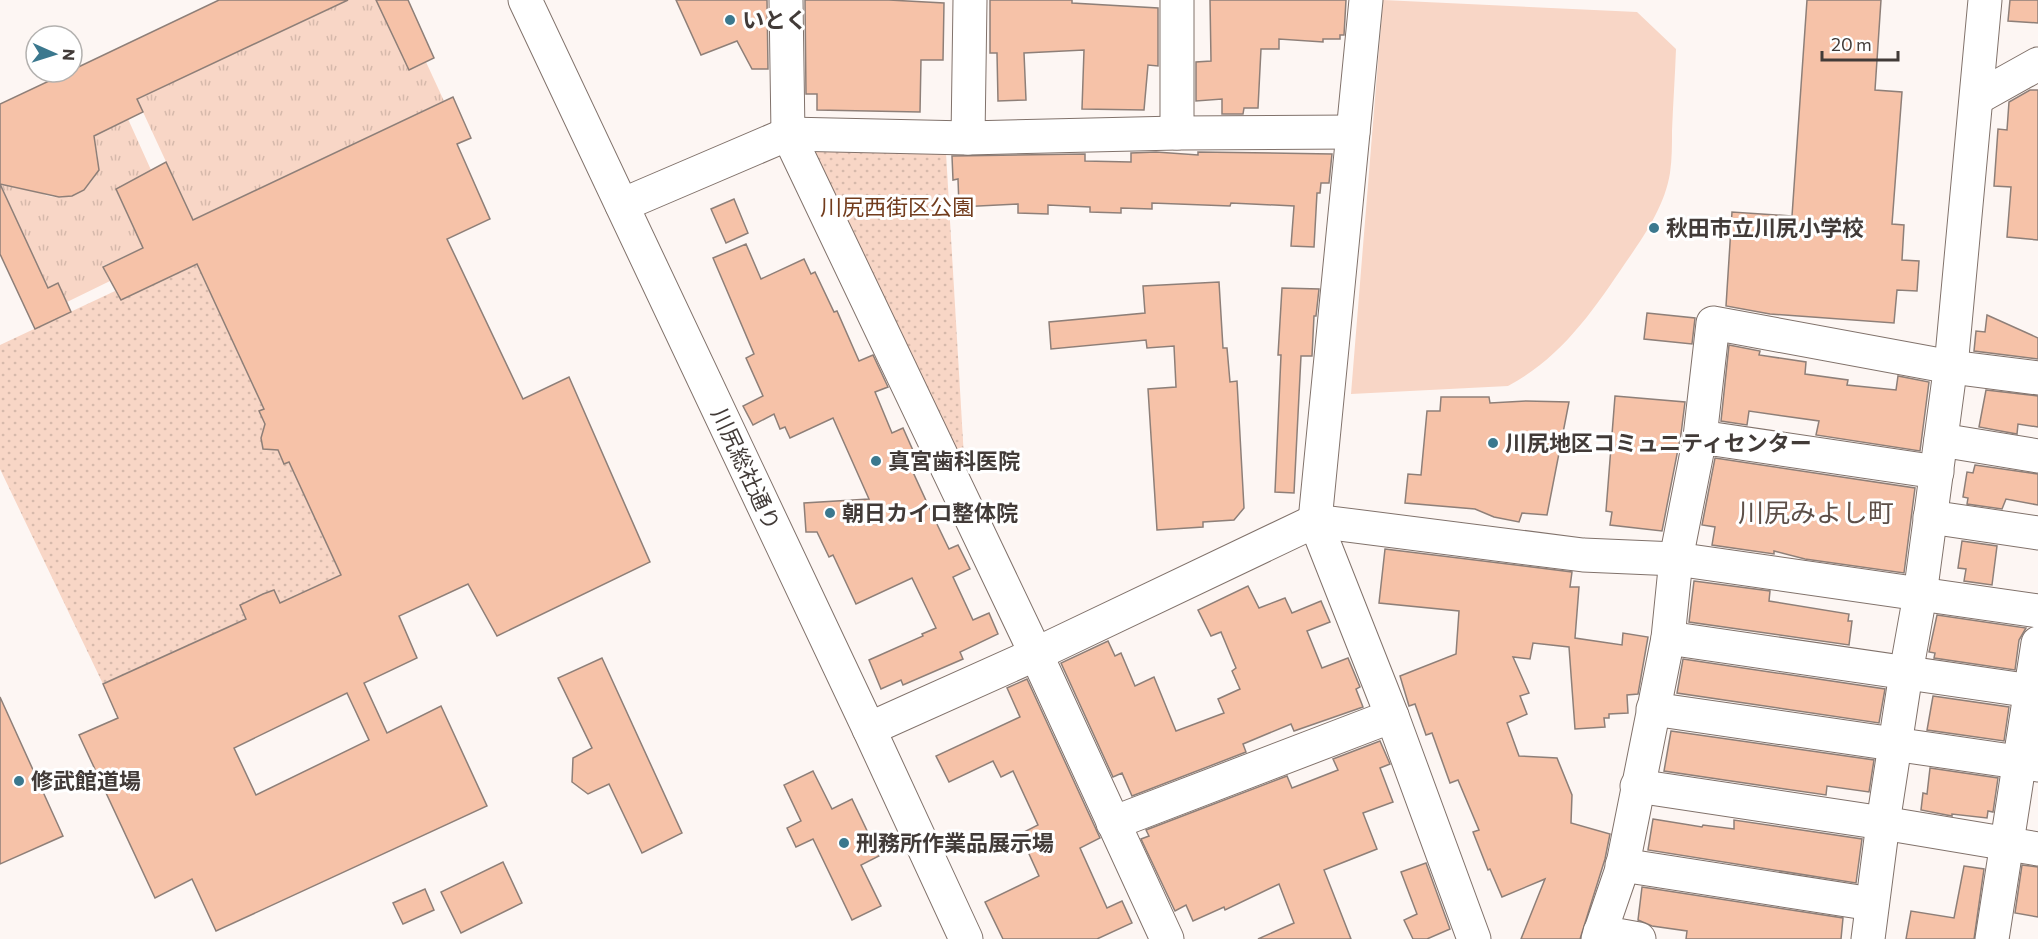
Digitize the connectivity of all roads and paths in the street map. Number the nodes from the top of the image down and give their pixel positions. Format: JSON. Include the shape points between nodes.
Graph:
{"nodes":[{"id":1,"x":525,"y":0,"type":"edge"},
{"id":2,"x":786,"y":0,"type":"edge"},
{"id":3,"x":970,"y":0,"type":"edge"},
{"id":4,"x":1177,"y":0,"type":"edge"},
{"id":5,"x":1366,"y":0,"type":"edge"},
{"id":6,"x":1984,"y":0,"type":"edge"},
{"id":7,"x":2038,"y":64,"type":"edge"},
{"id":8,"x":1977,"y":98,"type":"junction"},
{"id":9,"x":1353,"y":132,"type":"junction"},
{"id":10,"x":1177,"y":133,"type":"junction"},
{"id":11,"x":788,"y":134,"type":"junction"},
{"id":12,"x":968,"y":138,"type":"junction"},
{"id":13,"x":622,"y":205,"type":"junction"},
{"id":14,"x":1951,"y":367,"type":"junction"},
{"id":15,"x":2038,"y":378,"type":"edge"},
{"id":16,"x":1700,"y":437,"type":"junction"},
{"id":17,"x":1939,"y":456,"type":"junction"},
{"id":18,"x":2038,"y":456,"type":"edge"},
{"id":19,"x":1930,"y":518,"type":"junction"},
{"id":20,"x":1316,"y":521,"type":"junction"},
{"id":21,"x":2038,"y":532,"type":"edge"},
{"id":22,"x":1676,"y":559,"type":"junction"},
{"id":23,"x":1920,"y":595,"type":"junction"},
{"id":24,"x":2038,"y":611,"type":"edge"},
{"id":25,"x":1668,"y":638,"type":"junction"},
{"id":26,"x":2038,"y":642,"type":"edge"},
{"id":27,"x":1036,"y":654,"type":"junction"},
{"id":28,"x":1906,"y":672,"type":"junction"},
{"id":29,"x":2035,"y":691,"type":"edge"},
{"id":30,"x":1653,"y":709,"type":"junction"},
{"id":31,"x":1392,"y":716,"type":"junction"},
{"id":32,"x":869,"y":729,"type":"junction"},
{"id":33,"x":1894,"y":745,"type":"junction"},
{"id":34,"x":2029,"y":763,"type":"edge"},
{"id":35,"x":1637,"y":786,"type":"junction"},
{"id":36,"x":1113,"y":823,"type":"junction"},
{"id":37,"x":1883,"y":823,"type":"junction"},
{"id":38,"x":2023,"y":847,"type":"edge"},
{"id":39,"x":1622,"y":866,"type":"junction"},
{"id":40,"x":1872,"y":904,"type":"junction"},
{"id":41,"x":1599,"y":936,"type":"edge"},
{"id":42,"x":966,"y":939,"type":"edge"},
{"id":43,"x":1167,"y":939,"type":"edge"},
{"id":44,"x":1474,"y":939,"type":"edge"},
{"id":45,"x":1639,"y":939,"type":"edge"},
{"id":46,"x":1868,"y":939,"type":"edge"},
{"id":47,"x":1992,"y":939,"type":"edge"}],
"edges":[{"from":1,"to":13,"type":"street","name":"川尻総社通り"},
{"from":2,"to":11,"type":"street"},
{"from":3,"to":12,"type":"street"},
{"from":4,"to":10,"type":"street"},
{"from":5,"to":9,"type":"street"},
{"from":6,"to":8,"type":"street"},
{"from":7,"to":8,"type":"street"},
{"from":8,"to":14,"type":"street"},
{"from":9,"to":10,"type":"street"},
{"from":9,"to":20,"type":"street"},
{"from":10,"to":12,"type":"street"},
{"from":11,"to":12,"type":"street"},
{"from":11,"to":13,"type":"street"},
{"from":11,"to":27,"type":"street"},
{"from":13,"to":32,"type":"street","name":"川尻総社通り"},
{"from":14,"to":15,"type":"street"},
{"from":14,"to":16,"type":"street","via":[[1713,323]]},
{"from":14,"to":17,"type":"street"},
{"from":16,"to":17,"type":"street"},
{"from":16,"to":22,"type":"street"},
{"from":17,"to":18,"type":"street"},
{"from":17,"to":19,"type":"street"},
{"from":19,"to":21,"type":"street"},
{"from":19,"to":23,"type":"street"},
{"from":20,"to":22,"type":"street","via":[[1583,555]]},
{"from":20,"to":27,"type":"street"},
{"from":20,"to":31,"type":"street"},
{"from":22,"to":23,"type":"street"},
{"from":22,"to":25,"type":"street"},
{"from":23,"to":24,"type":"street"},
{"from":23,"to":28,"type":"street"},
{"from":25,"to":28,"type":"street"},
{"from":25,"to":30,"type":"street"},
{"from":26,"to":29,"type":"street"},
{"from":27,"to":32,"type":"street"},
{"from":27,"to":36,"type":"street"},
{"from":28,"to":29,"type":"street"},
{"from":28,"to":33,"type":"street"},
{"from":29,"to":34,"type":"street"},
{"from":30,"to":33,"type":"street"},
{"from":30,"to":35,"type":"street"},
{"from":31,"to":36,"type":"street"},
{"from":31,"to":44,"type":"street"},
{"from":32,"to":42,"type":"street","name":"川尻総社通り"},
{"from":33,"to":34,"type":"street"},
{"from":33,"to":37,"type":"street"},
{"from":34,"to":38,"type":"street"},
{"from":35,"to":37,"type":"street"},
{"from":35,"to":39,"type":"street"},
{"from":36,"to":43,"type":"street"},
{"from":37,"to":38,"type":"street"},
{"from":37,"to":40,"type":"street"},
{"from":38,"to":47,"type":"street"},
{"from":39,"to":40,"type":"street"},
{"from":39,"to":41,"type":"street"},
{"from":40,"to":46,"type":"street"},
{"from":41,"to":45,"type":"street"}]}
